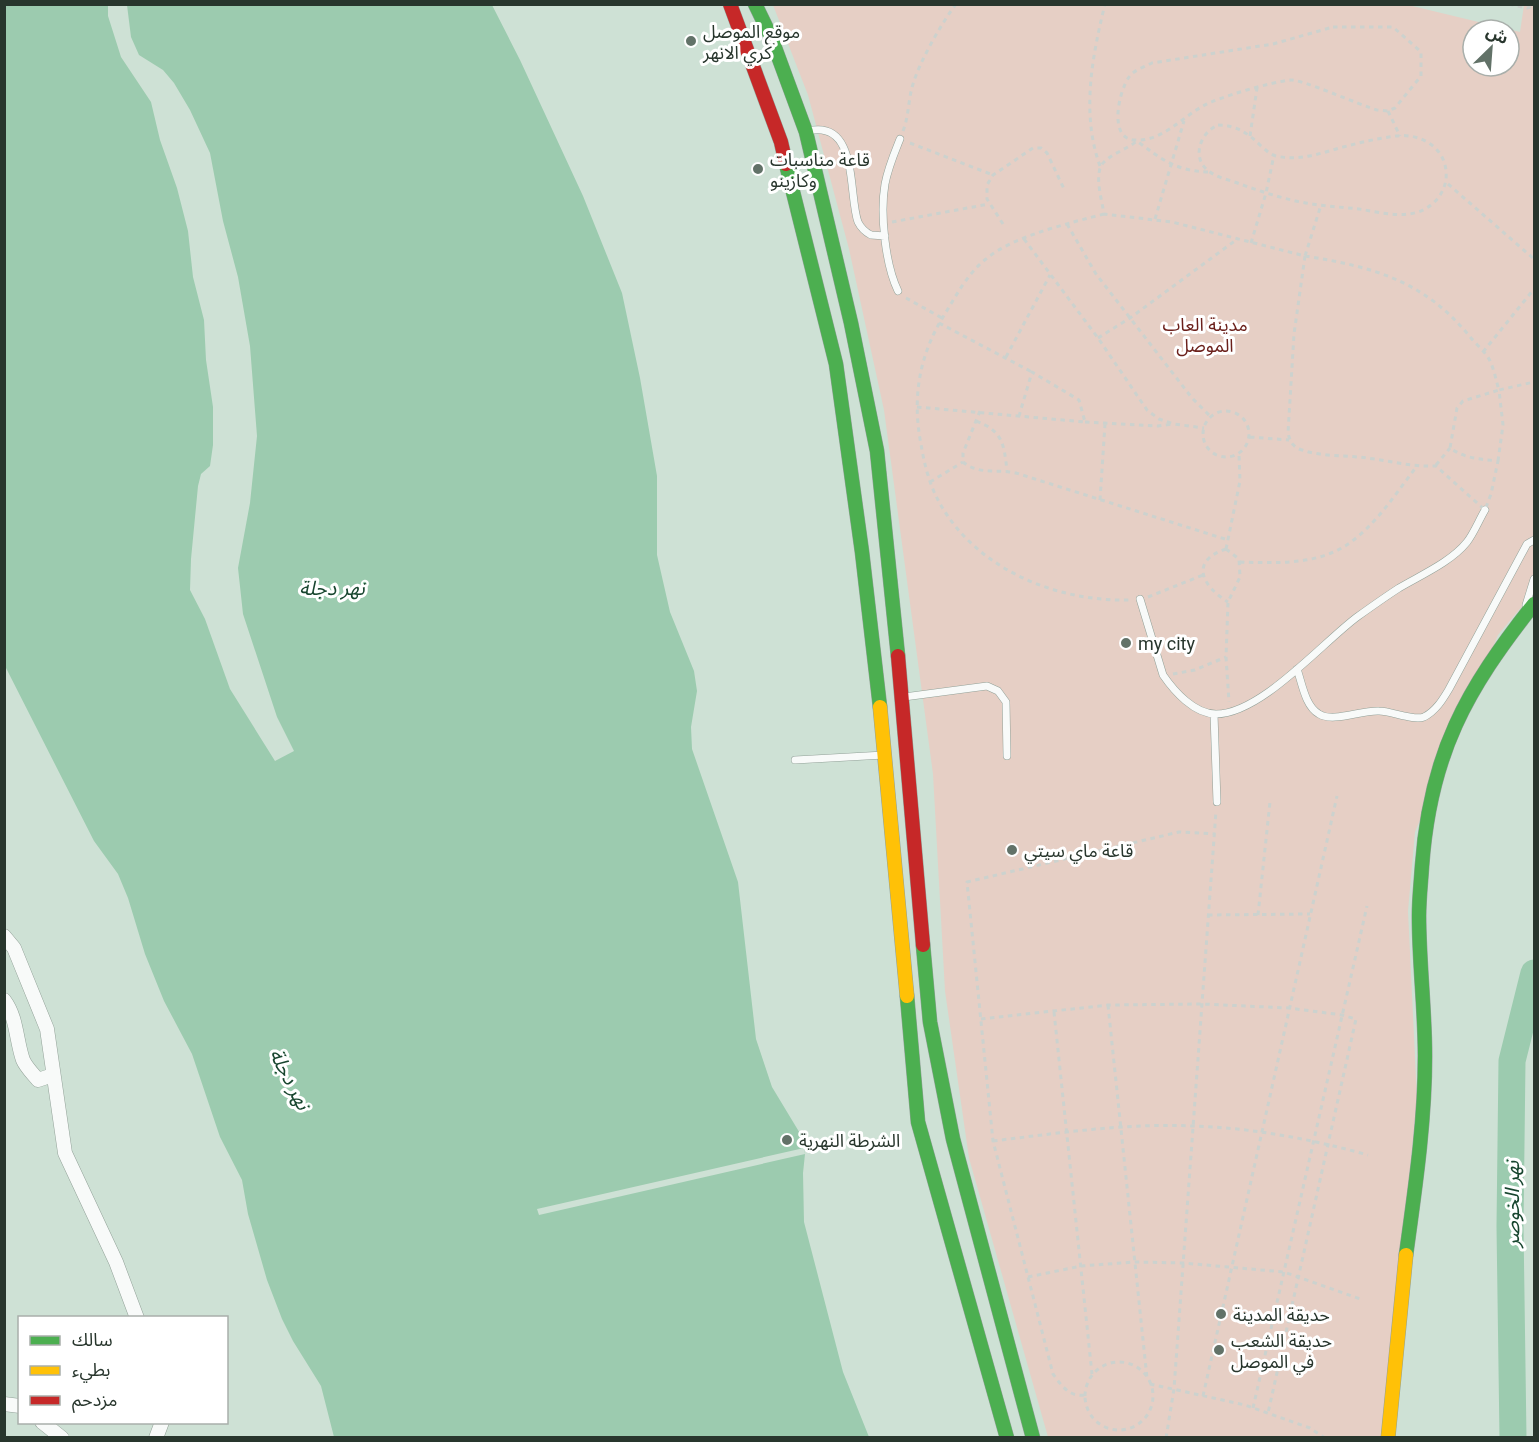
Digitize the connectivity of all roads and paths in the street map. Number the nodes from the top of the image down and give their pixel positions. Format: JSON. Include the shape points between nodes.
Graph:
{"nodes":[{"id":1,"x":730,"y":4,"type":"edge"},
{"id":2,"x":755,"y":4,"type":"edge"},
{"id":3,"x":956,"y":4,"type":"edge"},
{"id":4,"x":1105,"y":4,"type":"edge"},
{"id":5,"x":1509,"y":4,"type":"edge"},
{"id":6,"x":1534,"y":6,"type":"edge"},
{"id":7,"x":1257,"y":88,"type":"junction"},
{"id":8,"x":1388,"y":111,"type":"junction"},
{"id":9,"x":1184,"y":119,"type":"junction"},
{"id":10,"x":806,"y":132,"type":"junction"},
{"id":11,"x":1250,"y":136,"type":"junction"},
{"id":12,"x":1400,"y":136,"type":"junction"},
{"id":13,"x":900,"y":139,"type":"junction"},
{"id":14,"x":1137,"y":141,"type":"junction"},
{"id":15,"x":1274,"y":155,"type":"junction"},
{"id":16,"x":1170,"y":165,"type":"junction"},
{"id":17,"x":1100,"y":166,"type":"junction"},
{"id":18,"x":1209,"y":172,"type":"junction"},
{"id":19,"x":993,"y":175,"type":"junction"},
{"id":20,"x":1447,"y":183,"type":"junction"},
{"id":21,"x":1065,"y":191,"type":"dead end"},
{"id":22,"x":1266,"y":193,"type":"junction"},
{"id":23,"x":990,"y":204,"type":"junction"},
{"id":24,"x":1321,"y":204,"type":"junction"},
{"id":25,"x":1104,"y":214,"type":"junction"},
{"id":26,"x":1155,"y":219,"type":"junction"},
{"id":27,"x":885,"y":224,"type":"junction"},
{"id":28,"x":1003,"y":224,"type":"dead end"},
{"id":29,"x":1067,"y":224,"type":"junction"},
{"id":30,"x":885,"y":236,"type":"junction"},
{"id":31,"x":1024,"y":239,"type":"junction"},
{"id":32,"x":1236,"y":240,"type":"junction"},
{"id":33,"x":1251,"y":243,"type":"junction"},
{"id":34,"x":1305,"y":256,"type":"junction"},
{"id":35,"x":1534,"y":259,"type":"edge"},
{"id":36,"x":1050,"y":275,"type":"junction"},
{"id":37,"x":1534,"y":290,"type":"edge"},
{"id":38,"x":898,"y":291,"type":"joint"},
{"id":39,"x":942,"y":318,"type":"junction"},
{"id":40,"x":1130,"y":318,"type":"junction"},
{"id":41,"x":939,"y":323,"type":"junction"},
{"id":42,"x":1098,"y":338,"type":"junction"},
{"id":43,"x":1483,"y":352,"type":"junction"},
{"id":44,"x":1006,"y":357,"type":"junction"},
{"id":45,"x":1032,"y":372,"type":"junction"},
{"id":46,"x":1534,"y":382,"type":"edge"},
{"id":47,"x":1499,"y":390,"type":"junction"},
{"id":48,"x":917,"y":407,"type":"junction"},
{"id":49,"x":980,"y":411,"type":"junction"},
{"id":50,"x":1019,"y":416,"type":"junction"},
{"id":51,"x":1211,"y":417,"type":"junction"},
{"id":52,"x":976,"y":421,"type":"junction"},
{"id":53,"x":1085,"y":422,"type":"junction"},
{"id":54,"x":1106,"y":424,"type":"junction"},
{"id":55,"x":1174,"y":424,"type":"junction"},
{"id":56,"x":1204,"y":428,"type":"junction"},
{"id":57,"x":1250,"y":437,"type":"junction"},
{"id":58,"x":1289,"y":440,"type":"junction"},
{"id":59,"x":1450,"y":448,"type":"junction"},
{"id":60,"x":1239,"y":454,"type":"junction"},
{"id":61,"x":1498,"y":460,"type":"junction"},
{"id":62,"x":963,"y":462,"type":"junction"},
{"id":63,"x":1418,"y":466,"type":"junction"},
{"id":64,"x":1436,"y":466,"type":"junction"},
{"id":65,"x":1007,"y":471,"type":"junction"},
{"id":66,"x":930,"y":482,"type":"junction"},
{"id":67,"x":1100,"y":500,"type":"junction"},
{"id":68,"x":1485,"y":510,"type":"junction"},
{"id":69,"x":1228,"y":540,"type":"junction"},
{"id":70,"x":1534,"y":540,"type":"edge"},
{"id":71,"x":887,"y":549,"type":"junction"},
{"id":72,"x":1226,"y":549,"type":"junction"},
{"id":73,"x":862,"y":552,"type":"junction"},
{"id":74,"x":1240,"y":562,"type":"junction"},
{"id":75,"x":1203,"y":575,"type":"junction"},
{"id":76,"x":1534,"y":579,"type":"edge"},
{"id":77,"x":1140,"y":600,"type":"junction"},
{"id":78,"x":1228,"y":602,"type":"junction"},
{"id":79,"x":1534,"y":604,"type":"edge"},
{"id":80,"x":1522,"y":619,"type":"junction"},
{"id":81,"x":1226,"y":657,"type":"junction"},
{"id":82,"x":1297,"y":669,"type":"junction"},
{"id":83,"x":1162,"y":675,"type":"junction"},
{"id":84,"x":902,"y":698,"type":"junction"},
{"id":85,"x":1230,"y":712,"type":"junction"},
{"id":86,"x":1214,"y":714,"type":"junction"},
{"id":87,"x":886,"y":755,"type":"junction"},
{"id":88,"x":1007,"y":756,"type":"dead end"},
{"id":89,"x":795,"y":760,"type":"dead end"},
{"id":90,"x":1337,"y":796,"type":"dead end"},
{"id":91,"x":1217,"y":802,"type":"joint"},
{"id":92,"x":1270,"y":802,"type":"dead end"},
{"id":93,"x":1215,"y":834,"type":"junction"},
{"id":94,"x":1367,"y":906,"type":"dead end"},
{"id":95,"x":1310,"y":914,"type":"junction"},
{"id":96,"x":1208,"y":915,"type":"junction"},
{"id":97,"x":1258,"y":915,"type":"junction"},
{"id":98,"x":4,"y":936,"type":"edge"},
{"id":99,"x":4,"y":1000,"type":"edge"},
{"id":100,"x":1202,"y":1004,"type":"junction"},
{"id":101,"x":1107,"y":1005,"type":"junction"},
{"id":102,"x":1289,"y":1008,"type":"junction"},
{"id":103,"x":1054,"y":1011,"type":"junction"},
{"id":104,"x":1342,"y":1015,"type":"junction"},
{"id":105,"x":981,"y":1019,"type":"junction"},
{"id":106,"x":53,"y":1075,"type":"junction"},
{"id":107,"x":1193,"y":1126,"type":"junction"},
{"id":108,"x":1120,"y":1127,"type":"junction"},
{"id":109,"x":1067,"y":1132,"type":"junction"},
{"id":110,"x":1262,"y":1132,"type":"junction"},
{"id":111,"x":1314,"y":1140,"type":"junction"},
{"id":112,"x":993,"y":1141,"type":"junction"},
{"id":113,"x":1328,"y":1144,"type":"junction"},
{"id":114,"x":1368,"y":1155,"type":"dead end"},
{"id":115,"x":1135,"y":1262,"type":"junction"},
{"id":116,"x":1183,"y":1263,"type":"junction"},
{"id":117,"x":1081,"y":1266,"type":"junction"},
{"id":118,"x":1232,"y":1266,"type":"junction"},
{"id":119,"x":1284,"y":1272,"type":"junction"},
{"id":120,"x":1028,"y":1277,"type":"junction"},
{"id":121,"x":1299,"y":1277,"type":"junction"},
{"id":122,"x":1363,"y":1300,"type":"dead end"},
{"id":123,"x":137,"y":1316,"type":"edge"},
{"id":124,"x":1092,"y":1374,"type":"junction"},
{"id":125,"x":1147,"y":1378,"type":"junction"},
{"id":126,"x":1150,"y":1384,"type":"junction"},
{"id":127,"x":1174,"y":1389,"type":"junction"},
{"id":128,"x":1084,"y":1395,"type":"junction"},
{"id":129,"x":1203,"y":1396,"type":"junction"},
{"id":130,"x":1253,"y":1408,"type":"junction"},
{"id":131,"x":1268,"y":1413,"type":"junction"},
{"id":132,"x":45,"y":1424,"type":"edge"},
{"id":133,"x":1310,"y":1428,"type":"junction"},
{"id":134,"x":62,"y":1437,"type":"edge"},
{"id":135,"x":1007,"y":1437,"type":"edge"},
{"id":136,"x":1033,"y":1437,"type":"edge"},
{"id":137,"x":1167,"y":1437,"type":"edge"},
{"id":138,"x":1320,"y":1437,"type":"edge"},
{"id":139,"x":1325,"y":1437,"type":"edge"},
{"id":140,"x":1388,"y":1437,"type":"edge"}],
"edges":[{"from":1,"to":73,"type":"main road","via":[[781,142],[836,364]]},
{"from":2,"to":10,"type":"main road"},
{"from":3,"to":13,"type":"path","via":[[918,71]]},
{"from":4,"to":17,"type":"path","via":[[1095,52],[1089,118]]},
{"from":5,"to":6,"type":"path"},
{"from":7,"to":8,"type":"path","via":[[1293,80],[1361,106]]},
{"from":7,"to":9,"type":"path","via":[[1204,105]]},
{"from":7,"to":11,"type":"path"},
{"from":8,"to":12,"type":"path"},
{"from":8,"to":14,"type":"path","via":[[1395,108],[1421,76],[1421,52],[1393,27],[1333,27],[1273,44],[1152,63],[1139,69],[1129,77],[1117,114],[1124,136]]},
{"from":9,"to":14,"type":"path","via":[[1164,134]]},
{"from":9,"to":16,"type":"path"},
{"from":10,"to":30,"type":"lane","via":[[827,132],[843,146],[859,223],[871,235]]},
{"from":10,"to":71,"type":"main road","via":[[878,451]]},
{"from":11,"to":15,"type":"path"},
{"from":11,"to":18,"type":"path","via":[[1229,125],[1208,129],[1202,137],[1200,158]]},
{"from":12,"to":15,"type":"path","via":[[1306,157]]},
{"from":12,"to":20,"type":"path","via":[[1420,138],[1433,146],[1445,166]]},
{"from":13,"to":19,"type":"path"},
{"from":13,"to":27,"type":"lane","via":[[885,186]]},
{"from":14,"to":16,"type":"path"},
{"from":14,"to":17,"type":"path"},
{"from":15,"to":22,"type":"path"},
{"from":16,"to":18,"type":"path"},
{"from":16,"to":26,"type":"path"},
{"from":17,"to":25,"type":"path"},
{"from":18,"to":22,"type":"path"},
{"from":19,"to":21,"type":"path","via":[[1033,148],[1041,148]]},
{"from":19,"to":23,"type":"path","via":[[986,190]]},
{"from":20,"to":24,"type":"path","via":[[1427,208],[1408,214]]},
{"from":20,"to":35,"type":"path"},
{"from":22,"to":24,"type":"path"},
{"from":22,"to":33,"type":"path"},
{"from":23,"to":27,"type":"path"},
{"from":23,"to":28,"type":"path"},
{"from":24,"to":34,"type":"path"},
{"from":25,"to":26,"type":"path"},
{"from":25,"to":29,"type":"path"},
{"from":26,"to":32,"type":"path"},
{"from":27,"to":30,"type":"lane"},
{"from":29,"to":31,"type":"path"},
{"from":29,"to":40,"type":"path","via":[[1096,274]]},
{"from":30,"to":38,"type":"lane"},
{"from":31,"to":36,"type":"path"},
{"from":31,"to":39,"type":"path","via":[[980,264]]},
{"from":32,"to":33,"type":"path"},
{"from":32,"to":40,"type":"path"},
{"from":33,"to":34,"type":"path"},
{"from":34,"to":43,"type":"path","via":[[1369,268],[1407,284],[1461,325]]},
{"from":34,"to":58,"type":"path","via":[[1294,334]]},
{"from":36,"to":42,"type":"path"},
{"from":36,"to":44,"type":"path"},
{"from":37,"to":43,"type":"path"},
{"from":38,"to":39,"type":"path"},
{"from":39,"to":41,"type":"path"},
{"from":40,"to":42,"type":"path"},
{"from":40,"to":51,"type":"path"},
{"from":41,"to":44,"type":"path"},
{"from":41,"to":48,"type":"path","via":[[924,356]]},
{"from":42,"to":55,"type":"path","via":[[1148,410]]},
{"from":43,"to":47,"type":"path"},
{"from":44,"to":45,"type":"path"},
{"from":45,"to":50,"type":"path"},
{"from":45,"to":53,"type":"path","via":[[1078,400]]},
{"from":46,"to":47,"type":"path"},
{"from":47,"to":59,"type":"path","via":[[1463,401],[1457,408]]},
{"from":47,"to":61,"type":"path","via":[[1503,425]]},
{"from":48,"to":49,"type":"path"},
{"from":48,"to":66,"type":"path"},
{"from":49,"to":50,"type":"path"},
{"from":49,"to":52,"type":"path"},
{"from":50,"to":53,"type":"path"},
{"from":51,"to":56,"type":"path"},
{"from":51,"to":57,"type":"path","via":[[1224,411],[1237,414],[1247,424]]},
{"from":52,"to":62,"type":"path"},
{"from":52,"to":65,"type":"path","via":[[999,436]]},
{"from":53,"to":54,"type":"path"},
{"from":54,"to":55,"type":"path"},
{"from":54,"to":67,"type":"path"},
{"from":55,"to":56,"type":"path"},
{"from":56,"to":60,"type":"path","via":[[1205,442],[1213,453],[1226,457]]},
{"from":57,"to":58,"type":"path"},
{"from":57,"to":60,"type":"path"},
{"from":58,"to":63,"type":"path","via":[[1301,450],[1314,453]]},
{"from":59,"to":61,"type":"path","via":[[1473,459]]},
{"from":59,"to":64,"type":"path"},
{"from":60,"to":69,"type":"path","via":[[1240,481]]},
{"from":61,"to":68,"type":"path"},
{"from":62,"to":65,"type":"path","via":[[981,471]]},
{"from":62,"to":66,"type":"path"},
{"from":63,"to":64,"type":"path"},
{"from":63,"to":74,"type":"path","via":[[1363,532],[1344,547],[1306,560]]},
{"from":64,"to":68,"type":"path"},
{"from":65,"to":67,"type":"path"},
{"from":66,"to":77,"type":"path","via":[[946,514],[963,535],[1005,569],[1067,594]]},
{"from":67,"to":69,"type":"path"},
{"from":68,"to":82,"type":"lane","via":[[1467,542],[1438,566],[1356,617]]},
{"from":69,"to":72,"type":"path"},
{"from":70,"to":82,"type":"lane","via":[[1527,544],[1449,689],[1425,717],[1379,711],[1322,716],[1311,707]]},
{"from":71,"to":73,"type":"main road"},
{"from":71,"to":84,"type":"main road"},
{"from":72,"to":74,"type":"path"},
{"from":72,"to":75,"type":"path","via":[[1209,557]]},
{"from":73,"to":87,"type":"main road"},
{"from":74,"to":78,"type":"path","via":[[1237,585]]},
{"from":75,"to":77,"type":"path"},
{"from":75,"to":78,"type":"path","via":[[1211,590]]},
{"from":76,"to":80,"type":"lane"},
{"from":77,"to":83,"type":"lane"},
{"from":78,"to":81,"type":"path"},
{"from":79,"to":80,"type":"main road"},
{"from":80,"to":140,"type":"main road","via":[[1495,654],[1460,712],[1435,775],[1427,808],[1419,921],[1426,1029],[1424,1102]]},
{"from":81,"to":83,"type":"path","via":[[1195,670]]},
{"from":81,"to":85,"type":"path"},
{"from":82,"to":85,"type":"lane","via":[[1257,700]]},
{"from":83,"to":86,"type":"lane","via":[[1189,703]]},
{"from":84,"to":88,"type":"lane","via":[[987,686],[998,691],[1006,702]]},
{"from":84,"to":136,"type":"main road","via":[[930,1022],[953,1139]]},
{"from":85,"to":86,"type":"lane"},
{"from":86,"to":91,"type":"lane"},
{"from":87,"to":89,"type":"lane"},
{"from":87,"to":135,"type":"main road","via":[[918,1122]]},
{"from":90,"to":95,"type":"path"},
{"from":91,"to":93,"type":"path"},
{"from":92,"to":97,"type":"path"},
{"from":93,"to":96,"type":"path"},
{"from":93,"to":105,"type":"path","via":[[1179,832],[967,882]]},
{"from":94,"to":104,"type":"path"},
{"from":95,"to":97,"type":"path"},
{"from":95,"to":102,"type":"path"},
{"from":96,"to":97,"type":"path"},
{"from":96,"to":100,"type":"path"},
{"from":98,"to":106,"type":"street","via":[[14,948],[47,1029]]},
{"from":99,"to":106,"type":"street","via":[[24,1061],[38,1080]]},
{"from":100,"to":101,"type":"path"},
{"from":100,"to":102,"type":"path"},
{"from":100,"to":107,"type":"path"},
{"from":101,"to":103,"type":"path"},
{"from":101,"to":108,"type":"path"},
{"from":102,"to":104,"type":"path"},
{"from":102,"to":110,"type":"path"},
{"from":103,"to":105,"type":"path"},
{"from":103,"to":109,"type":"path"},
{"from":104,"to":111,"type":"path"},
{"from":104,"to":113,"type":"path","via":[[1356,1019]]},
{"from":105,"to":112,"type":"path"},
{"from":106,"to":123,"type":"street","via":[[65,1153]]},
{"from":107,"to":108,"type":"path"},
{"from":107,"to":110,"type":"path"},
{"from":107,"to":116,"type":"path"},
{"from":108,"to":109,"type":"path"},
{"from":108,"to":115,"type":"path"},
{"from":109,"to":112,"type":"path"},
{"from":109,"to":117,"type":"path"},
{"from":110,"to":111,"type":"path"},
{"from":110,"to":118,"type":"path"},
{"from":111,"to":113,"type":"path"},
{"from":111,"to":119,"type":"path"},
{"from":112,"to":120,"type":"path"},
{"from":113,"to":114,"type":"path"},
{"from":113,"to":121,"type":"path"},
{"from":115,"to":116,"type":"path"},
{"from":115,"to":117,"type":"path"},
{"from":115,"to":125,"type":"path"},
{"from":116,"to":118,"type":"path"},
{"from":116,"to":127,"type":"path"},
{"from":117,"to":120,"type":"path"},
{"from":117,"to":124,"type":"path"},
{"from":118,"to":119,"type":"path"},
{"from":118,"to":129,"type":"path"},
{"from":119,"to":121,"type":"path"},
{"from":119,"to":130,"type":"path"},
{"from":120,"to":128,"type":"path","via":[[1053,1374],[1067,1391]]},
{"from":121,"to":122,"type":"path"},
{"from":121,"to":131,"type":"path"},
{"from":124,"to":125,"type":"path","via":[[1111,1362],[1123,1362],[1133,1365]]},
{"from":124,"to":128,"type":"path"},
{"from":125,"to":126,"type":"path"},
{"from":126,"to":127,"type":"path"},
{"from":126,"to":128,"type":"path","via":[[1152,1403],[1148,1413],[1141,1422],[1120,1430],[1099,1424],[1091,1416]]},
{"from":127,"to":129,"type":"path"},
{"from":127,"to":137,"type":"path"},
{"from":129,"to":130,"type":"path"},
{"from":130,"to":131,"type":"path"},
{"from":131,"to":133,"type":"path"},
{"from":132,"to":134,"type":"street"},
{"from":133,"to":138,"type":"path"},
{"from":133,"to":139,"type":"path"}]}
